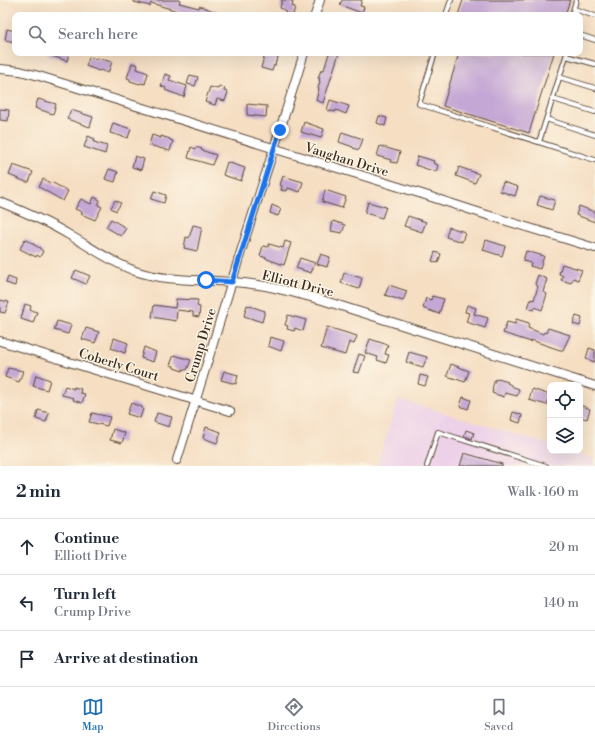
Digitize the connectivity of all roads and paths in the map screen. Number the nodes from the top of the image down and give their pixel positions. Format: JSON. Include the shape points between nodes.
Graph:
{"nodes":[{"id":1,"x":320,"y":0,"type":"edge"},
{"id":2,"x":451,"y":0,"type":"edge"},
{"id":3,"x":576,"y":0,"type":"edge"},
{"id":4,"x":574,"y":9,"type":"junction"},
{"id":5,"x":316,"y":12,"type":"edge"},
{"id":6,"x":447,"y":12,"type":"edge"},
{"id":7,"x":573,"y":12,"type":"edge"},
{"id":8,"x":595,"y":16,"type":"edge"},
{"id":9,"x":583,"y":36,"type":"edge"},
{"id":10,"x":595,"y":40,"type":"edge"},
{"id":11,"x":303,"y":56,"type":"edge"},
{"id":12,"x":434,"y":56,"type":"edge"},
{"id":13,"x":565,"y":56,"type":"edge"},
{"id":14,"x":572,"y":56,"type":"edge"},
{"id":15,"x":595,"y":64,"type":"edge"},
{"id":16,"x":0,"y":69,"type":"edge"},
{"id":17,"x":559,"y":77,"type":"junction"},
{"id":18,"x":595,"y":88,"type":"edge"},
{"id":19,"x":552,"y":99,"type":"junction"},
{"id":20,"x":595,"y":112,"type":"edge"},
{"id":21,"x":546,"y":119,"type":"junction"},
{"id":22,"x":595,"y":135,"type":"edge"},
{"id":23,"x":539,"y":142,"type":"junction"},
{"id":24,"x":274,"y":149,"type":"junction"},
{"id":25,"x":595,"y":160,"type":"edge"},
{"id":26,"x":0,"y":202,"type":"edge"},
{"id":27,"x":595,"y":248,"type":"edge"},
{"id":28,"x":232,"y":282,"type":"junction"},
{"id":29,"x":0,"y":341,"type":"edge"},
{"id":30,"x":595,"y":386,"type":"edge"},
{"id":31,"x":196,"y":400,"type":"junction"},
{"id":32,"x":230,"y":411,"type":"dead end"},
{"id":33,"x":177,"y":460,"type":"dead end"},
{"id":34,"x":427,"y":466,"type":"edge"},
{"id":35,"x":546,"y":466,"type":"edge"}],
"edges":[{"from":1,"to":5,"type":"street"},
{"from":2,"to":6,"type":"lane"},
{"from":3,"to":4,"type":"lane"},
{"from":4,"to":7,"type":"lane"},
{"from":4,"to":8,"type":"lane"},
{"from":9,"to":10,"type":"lane"},
{"from":11,"to":24,"type":"street","name":"Crump Drive"},
{"from":12,"to":23,"type":"lane","via":[[419,104]]},
{"from":13,"to":17,"type":"lane"},
{"from":14,"to":15,"type":"lane"},
{"from":16,"to":24,"type":"street","name":"Vaughan Drive","via":[[39,76]]},
{"from":17,"to":18,"type":"lane"},
{"from":17,"to":19,"type":"lane"},
{"from":19,"to":20,"type":"lane"},
{"from":19,"to":21,"type":"lane"},
{"from":21,"to":22,"type":"lane"},
{"from":21,"to":23,"type":"lane"},
{"from":23,"to":25,"type":"lane"},
{"from":24,"to":27,"type":"street","name":"Vaughan Drive"},
{"from":24,"to":28,"type":"street","name":"Crump Drive"},
{"from":26,"to":28,"type":"street","name":"Elliott Drive","via":[[48,223],[105,258],[135,271],[180,280]]},
{"from":28,"to":30,"type":"street","name":"Elliott Drive","via":[[257,284],[322,300]]},
{"from":28,"to":31,"type":"street","name":"Crump Drive"},
{"from":29,"to":31,"type":"street","name":"Coberly Court"},
{"from":31,"to":32,"type":"street","name":"Coberly Court"},
{"from":31,"to":33,"type":"street","name":"Crump Drive"},
{"from":34,"to":35,"type":"lane","via":[[438,432]]}]}
